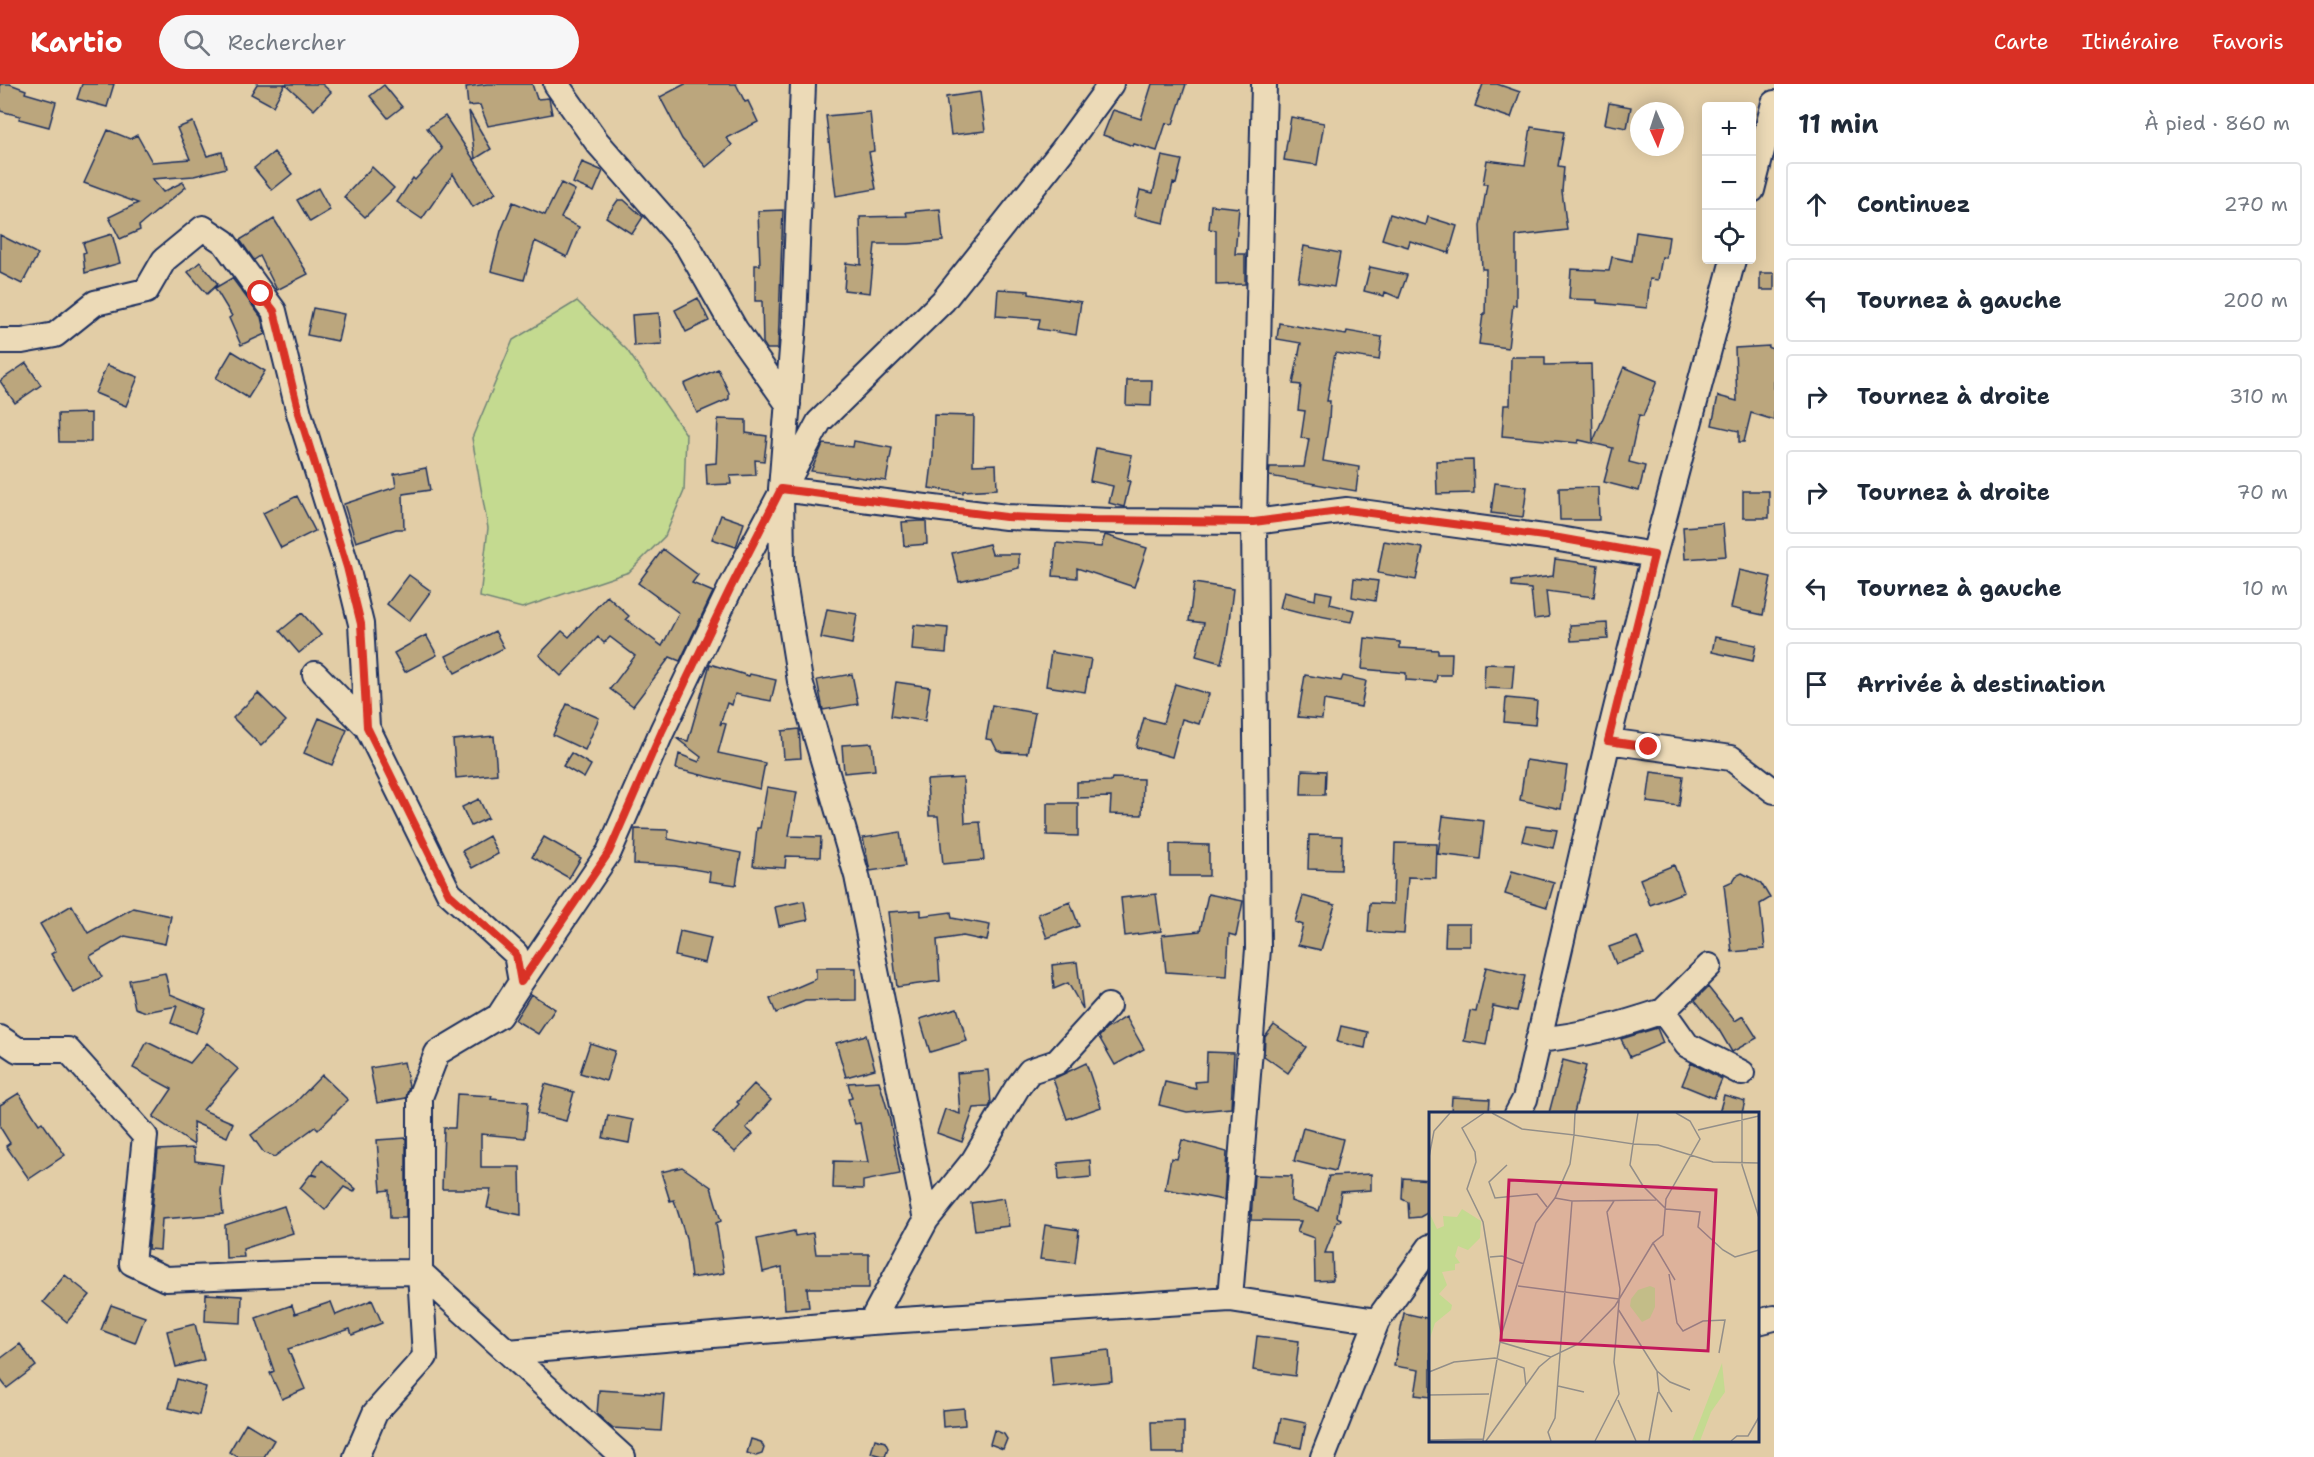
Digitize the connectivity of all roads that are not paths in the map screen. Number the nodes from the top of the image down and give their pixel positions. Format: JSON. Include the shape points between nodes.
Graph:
{"nodes":[{"id":1,"x":556,"y":84,"type":"edge"},
{"id":2,"x":803,"y":84,"type":"edge"},
{"id":3,"x":1111,"y":84,"type":"edge"},
{"id":4,"x":1264,"y":84,"type":"edge"},
{"id":5,"x":1773,"y":118,"type":"edge"},
{"id":6,"x":1756,"y":176,"type":"edge"},
{"id":7,"x":1732,"y":264,"type":"edge"},
{"id":8,"x":0,"y":341,"type":"edge"},
{"id":9,"x":788,"y":404,"type":"junction"},
{"id":10,"x":781,"y":489,"type":"junction"},
{"id":11,"x":1254,"y":522,"type":"junction"},
{"id":12,"x":1654,"y":555,"type":"junction"},
{"id":13,"x":315,"y":674,"type":"dead end"},
{"id":14,"x":367,"y":727,"type":"junction"},
{"id":15,"x":1608,"y":741,"type":"junction"},
{"id":16,"x":1774,"y":791,"type":"edge"},
{"id":17,"x":1709,"y":966,"type":"dead end"},
{"id":18,"x":521,"y":982,"type":"junction"},
{"id":19,"x":1108,"y":1006,"type":"dead end"},
{"id":20,"x":1663,"y":1011,"type":"junction"},
{"id":21,"x":0,"y":1038,"type":"edge"},
{"id":22,"x":1538,"y":1040,"type":"junction"},
{"id":23,"x":1742,"y":1073,"type":"dead end"},
{"id":24,"x":1518,"y":1112,"type":"edge"},
{"id":25,"x":926,"y":1220,"type":"junction"},
{"id":26,"x":1429,"y":1250,"type":"edge"},
{"id":27,"x":420,"y":1272,"type":"junction"},
{"id":28,"x":1230,"y":1299,"type":"junction"},
{"id":29,"x":1774,"y":1318,"type":"edge"},
{"id":30,"x":1377,"y":1321,"type":"junction"},
{"id":31,"x":871,"y":1322,"type":"junction"},
{"id":32,"x":1759,"y":1322,"type":"edge"},
{"id":33,"x":508,"y":1352,"type":"junction"},
{"id":34,"x":356,"y":1457,"type":"edge"},
{"id":35,"x":623,"y":1457,"type":"edge"},
{"id":36,"x":1323,"y":1457,"type":"edge"}],
"edges":[{"from":1,"to":9,"type":"street","via":[[597,142],[687,245],[735,329]]},
{"from":2,"to":9,"type":"street"},
{"from":3,"to":10,"type":"street","via":[[943,301],[819,422]]},
{"from":4,"to":11,"type":"street"},
{"from":5,"to":6,"type":"street"},
{"from":7,"to":12,"type":"street"},
{"from":8,"to":14,"type":"street","via":[[55,335],[95,303],[146,291],[164,260],[203,228],[224,242],[274,311],[299,413],[361,624]]},
{"from":9,"to":10,"type":"street"},
{"from":10,"to":11,"type":"street","via":[[1006,517]]},
{"from":10,"to":18,"type":"street","via":[[662,731],[609,852]]},
{"from":10,"to":25,"type":"street","via":[[782,569],[800,681],[857,876]]},
{"from":11,"to":12,"type":"street","via":[[1347,510],[1559,538]]},
{"from":11,"to":28,"type":"street","via":[[1258,949]]},
{"from":12,"to":15,"type":"street"},
{"from":13,"to":14,"type":"street"},
{"from":14,"to":18,"type":"street","via":[[449,894],[516,954]]},
{"from":15,"to":16,"type":"street","via":[[1731,758]]},
{"from":15,"to":22,"type":"street"},
{"from":17,"to":20,"type":"street"},
{"from":18,"to":27,"type":"street","via":[[499,1016],[437,1053],[420,1097]]},
{"from":19,"to":25,"type":"street","via":[[1057,1062],[1030,1071],[974,1160]]},
{"from":20,"to":22,"type":"street","via":[[1612,1028]]},
{"from":20,"to":23,"type":"street","via":[[1687,1045]]},
{"from":21,"to":27,"type":"street","via":[[18,1050],[68,1050],[146,1136],[132,1263],[166,1279]]},
{"from":22,"to":24,"type":"street","via":[[1525,1099]]},
{"from":25,"to":31,"type":"street"},
{"from":26,"to":30,"type":"street"},
{"from":27,"to":33,"type":"street"},
{"from":27,"to":34,"type":"street","via":[[425,1358],[375,1413]]},
{"from":28,"to":30,"type":"street"},
{"from":28,"to":31,"type":"street"},
{"from":29,"to":32,"type":"street"},
{"from":30,"to":36,"type":"street"},
{"from":31,"to":33,"type":"street"},
{"from":33,"to":35,"type":"street"}]}
